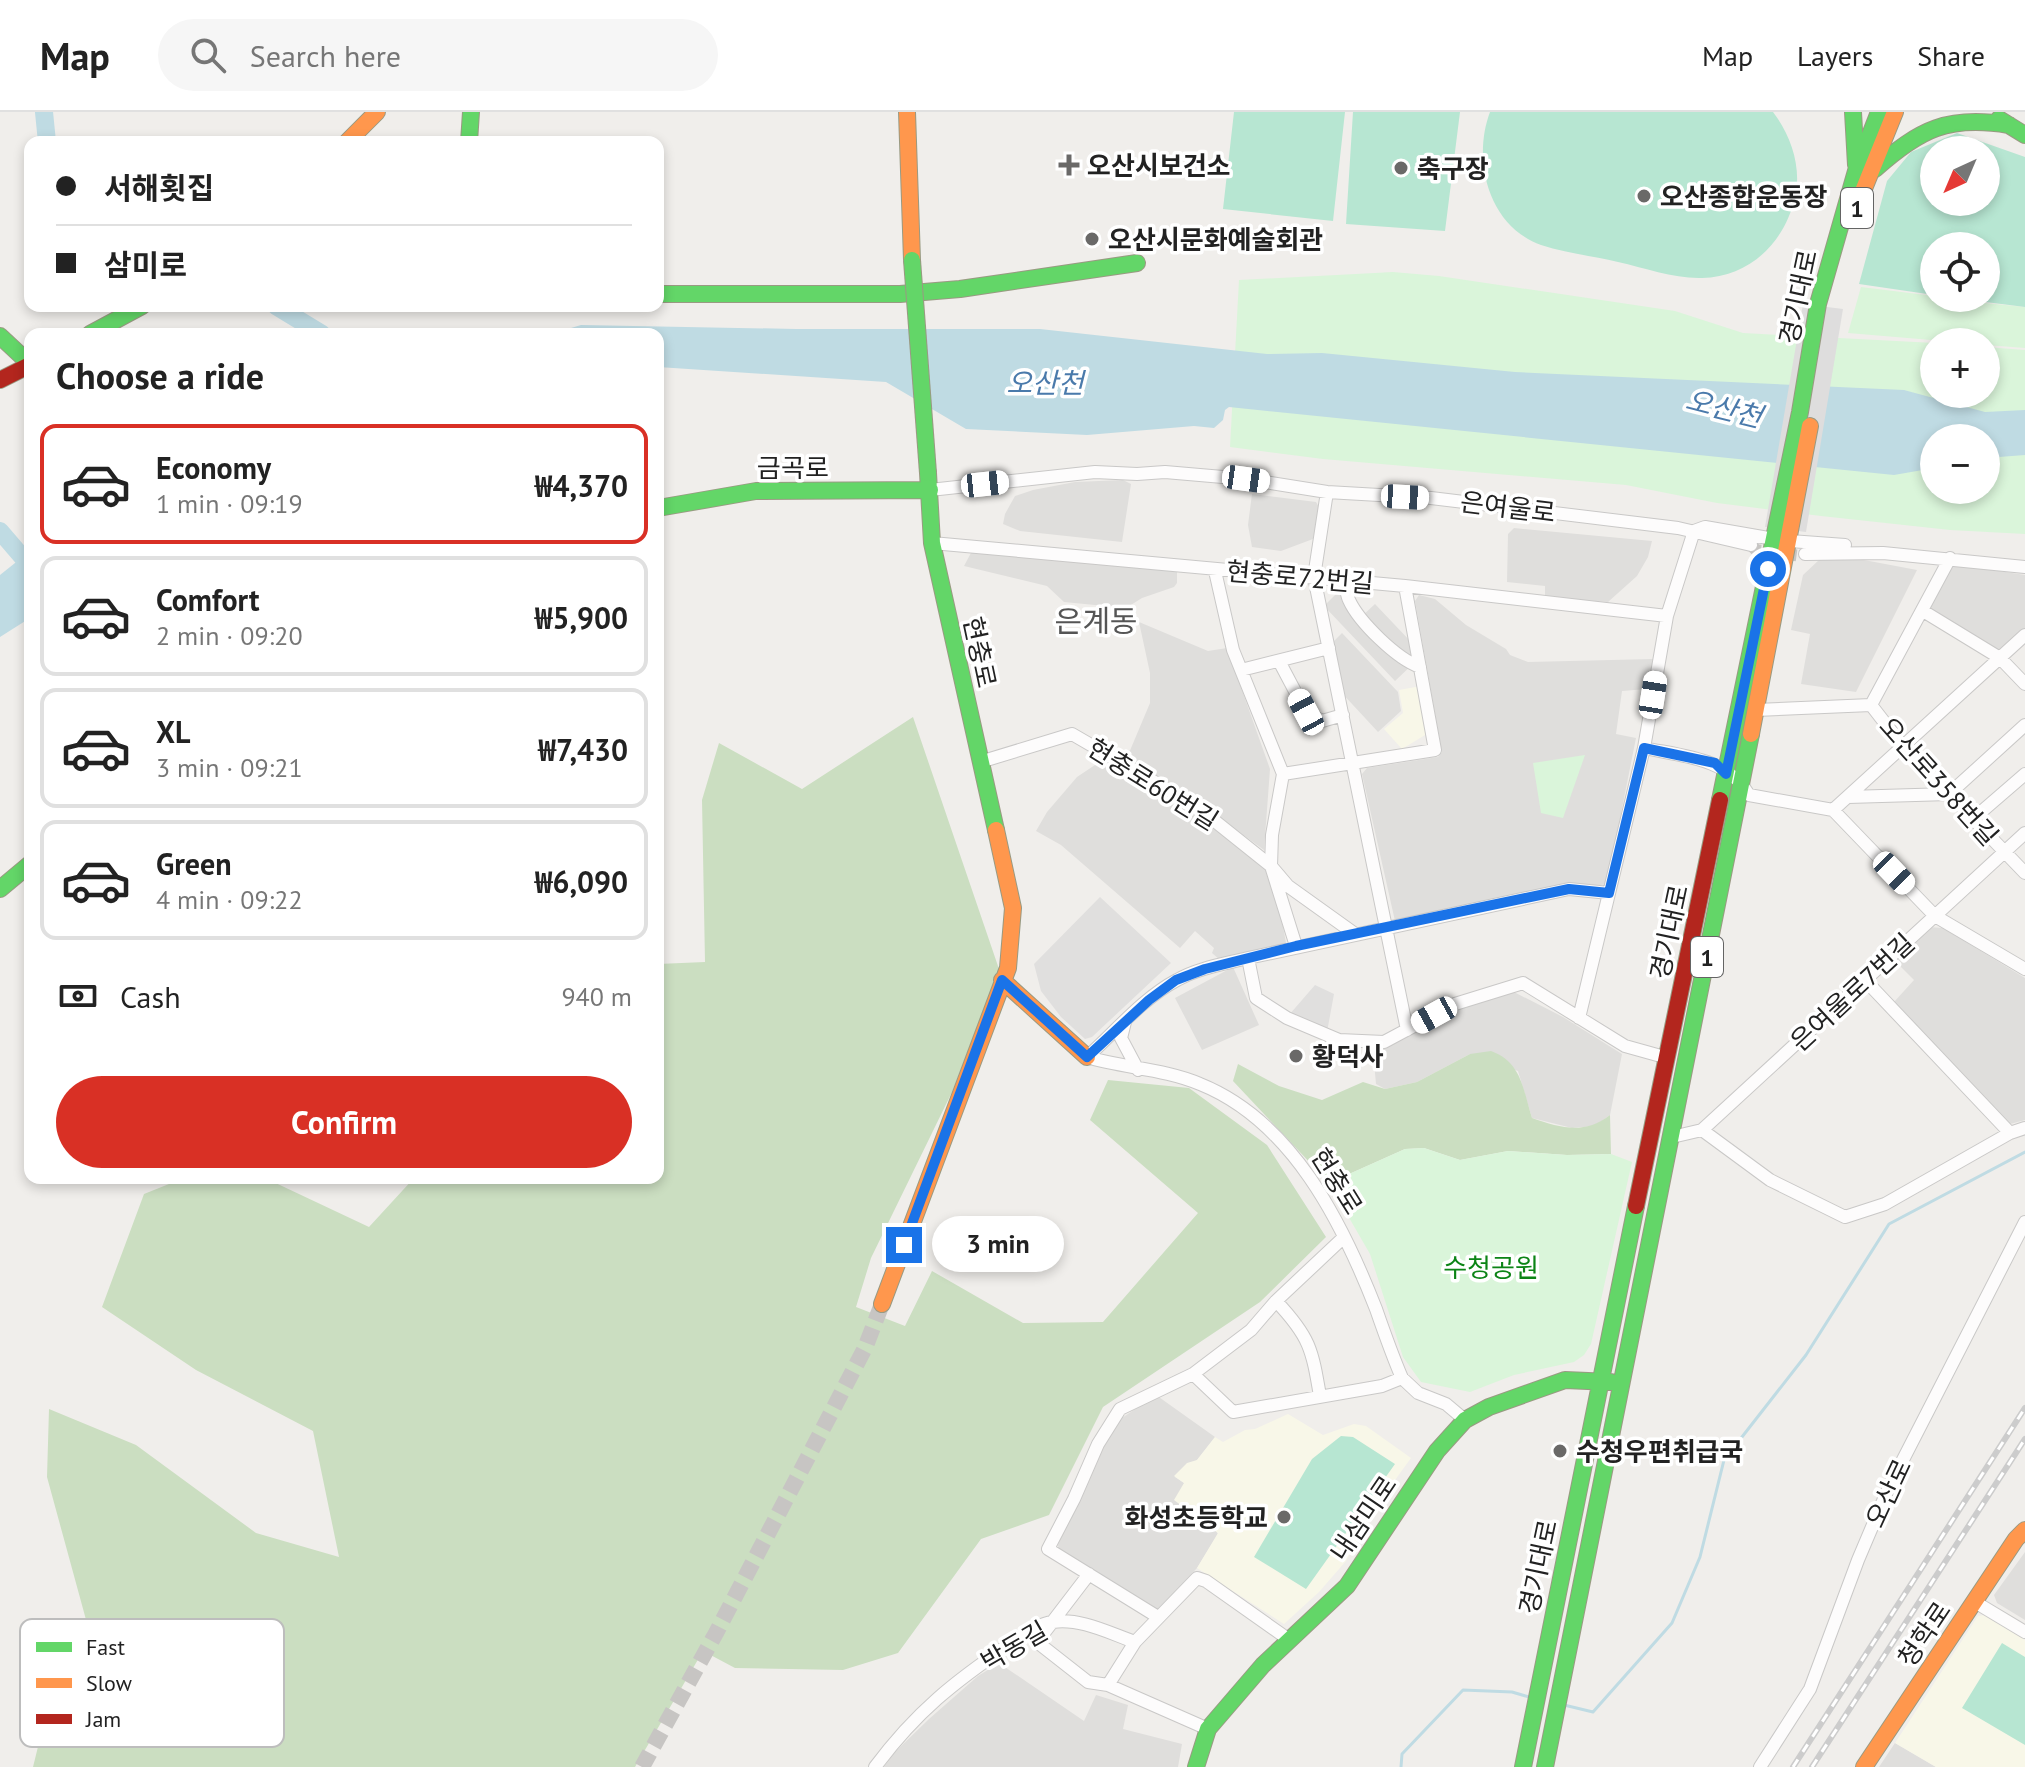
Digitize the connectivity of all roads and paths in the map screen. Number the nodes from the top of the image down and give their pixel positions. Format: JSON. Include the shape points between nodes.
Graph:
{"nodes":[{"id":1,"x":377,"y":112,"type":"edge"},
{"id":2,"x":471,"y":112,"type":"edge"},
{"id":3,"x":907,"y":112,"type":"edge"},
{"id":4,"x":1853,"y":112,"type":"edge"},
{"id":5,"x":1879,"y":112,"type":"edge"},
{"id":6,"x":1895,"y":112,"type":"edge"},
{"id":7,"x":1986,"y":112,"type":"edge"},
{"id":8,"x":2004,"y":118,"type":"edge"},
{"id":9,"x":2025,"y":135,"type":"edge"},
{"id":10,"x":353,"y":136,"type":"edge"},
{"id":11,"x":469,"y":136,"type":"edge"},
{"id":12,"x":1862,"y":173,"type":"junction"},
{"id":13,"x":1137,"y":263,"type":"dead end"},
{"id":14,"x":664,"y":294,"type":"edge"},
{"id":15,"x":131,"y":312,"type":"edge"},
{"id":16,"x":101,"y":328,"type":"edge"},
{"id":17,"x":0,"y":336,"type":"edge"},
{"id":18,"x":24,"y":358,"type":"edge"},
{"id":19,"x":24,"y":367,"type":"edge"},
{"id":20,"x":0,"y":380,"type":"edge"},
{"id":21,"x":930,"y":490,"type":"junction"},
{"id":22,"x":1327,"y":492,"type":"junction"},
{"id":23,"x":664,"y":507,"type":"edge"},
{"id":24,"x":1694,"y":531,"type":"junction"},
{"id":25,"x":1783,"y":535,"type":"junction"},
{"id":26,"x":932,"y":543,"type":"junction"},
{"id":27,"x":1751,"y":545,"type":"tunnel mouth"},
{"id":28,"x":1883,"y":553,"type":"junction"},
{"id":29,"x":1805,"y":554,"type":"tunnel mouth"},
{"id":30,"x":1950,"y":558,"type":"junction"},
{"id":31,"x":2025,"y":567,"type":"edge"},
{"id":32,"x":1215,"y":571,"type":"junction"},
{"id":33,"x":1314,"y":577,"type":"junction"},
{"id":34,"x":1345,"y":580,"type":"junction"},
{"id":35,"x":1405,"y":586,"type":"junction"},
{"id":36,"x":1923,"y":611,"type":"junction"},
{"id":37,"x":1667,"y":616,"type":"junction"},
{"id":38,"x":2025,"y":635,"type":"edge"},
{"id":39,"x":1329,"y":648,"type":"junction"},
{"id":40,"x":2000,"y":658,"type":"junction"},
{"id":41,"x":1279,"y":661,"type":"junction"},
{"id":42,"x":1420,"y":667,"type":"junction"},
{"id":43,"x":1241,"y":670,"type":"junction"},
{"id":44,"x":2025,"y":684,"type":"edge"},
{"id":45,"x":1871,"y":705,"type":"junction"},
{"id":46,"x":1756,"y":710,"type":"junction"},
{"id":47,"x":1343,"y":715,"type":"junction"},
{"id":48,"x":2025,"y":725,"type":"edge"},
{"id":49,"x":1902,"y":745,"type":"junction"},
{"id":50,"x":1644,"y":748,"type":"junction"},
{"id":51,"x":980,"y":762,"type":"junction"},
{"id":52,"x":1353,"y":765,"type":"junction"},
{"id":53,"x":1283,"y":774,"type":"junction"},
{"id":54,"x":1726,"y":774,"type":"junction"},
{"id":55,"x":2025,"y":774,"type":"edge"},
{"id":56,"x":1742,"y":783,"type":"junction"},
{"id":57,"x":1949,"y":794,"type":"junction"},
{"id":58,"x":1848,"y":797,"type":"junction"},
{"id":59,"x":1833,"y":810,"type":"junction"},
{"id":60,"x":1973,"y":819,"type":"junction"},
{"id":61,"x":2025,"y":833,"type":"edge"},
{"id":62,"x":2004,"y":852,"type":"junction"},
{"id":63,"x":1271,"y":866,"type":"junction"},
{"id":64,"x":24,"y":869,"type":"edge"},
{"id":65,"x":2025,"y":873,"type":"edge"},
{"id":66,"x":0,"y":889,"type":"edge"},
{"id":67,"x":1609,"y":893,"type":"junction"},
{"id":68,"x":1935,"y":916,"type":"junction"},
{"id":69,"x":1386,"y":927,"type":"junction"},
{"id":70,"x":1355,"y":934,"type":"junction"},
{"id":71,"x":1296,"y":946,"type":"junction"},
{"id":72,"x":1248,"y":958,"type":"junction"},
{"id":73,"x":2025,"y":969,"type":"edge"},
{"id":74,"x":1002,"y":980,"type":"junction"},
{"id":75,"x":1865,"y":980,"type":"junction"},
{"id":76,"x":1579,"y":1018,"type":"junction"},
{"id":77,"x":1125,"y":1022,"type":"junction"},
{"id":78,"x":1407,"y":1030,"type":"junction"},
{"id":79,"x":1087,"y":1057,"type":"junction"},
{"id":80,"x":1668,"y":1058,"type":"junction"},
{"id":81,"x":1138,"y":1070,"type":"junction"},
{"id":82,"x":2025,"y":1128,"type":"edge"},
{"id":83,"x":1702,"y":1130,"type":"junction"},
{"id":84,"x":2010,"y":1133,"type":"junction"},
{"id":85,"x":1672,"y":1137,"type":"junction"},
{"id":86,"x":2025,"y":1222,"type":"edge"},
{"id":87,"x":1344,"y":1237,"type":"junction"},
{"id":88,"x":1276,"y":1301,"type":"junction"},
{"id":89,"x":882,"y":1304,"type":"tunnel mouth"},
{"id":90,"x":1193,"y":1374,"type":"junction"},
{"id":91,"x":1402,"y":1378,"type":"junction"},
{"id":92,"x":1602,"y":1380,"type":"junction"},
{"id":93,"x":1623,"y":1384,"type":"junction"},
{"id":94,"x":1320,"y":1396,"type":"junction"},
{"id":95,"x":1465,"y":1420,"type":"junction"},
{"id":96,"x":2025,"y":1530,"type":"edge"},
{"id":97,"x":1089,"y":1574,"type":"junction"},
{"id":98,"x":1975,"y":1602,"type":"junction"},
{"id":99,"x":1158,"y":1617,"type":"junction"},
{"id":100,"x":1052,"y":1622,"type":"junction"},
{"id":101,"x":2025,"y":1632,"type":"edge"},
{"id":102,"x":1288,"y":1639,"type":"junction"},
{"id":103,"x":1135,"y":1642,"type":"junction"},
{"id":104,"x":1108,"y":1685,"type":"junction"},
{"id":105,"x":1208,"y":1729,"type":"junction"},
{"id":106,"x":875,"y":1767,"type":"edge"},
{"id":107,"x":1196,"y":1767,"type":"edge"},
{"id":108,"x":1523,"y":1767,"type":"edge"},
{"id":109,"x":1545,"y":1767,"type":"edge"},
{"id":110,"x":1760,"y":1767,"type":"edge"},
{"id":111,"x":1864,"y":1767,"type":"edge"}],
"edges":[{"from":1,"to":10,"type":"main road"},
{"from":2,"to":11,"type":"main road"},
{"from":3,"to":21,"type":"main road","name":"현충로","bridge":true},
{"from":4,"to":12,"type":"main road"},
{"from":5,"to":12,"type":"main road","name":"경기대로","number":"1"},
{"from":6,"to":12,"type":"main road","name":"경기대로","number":"1"},
{"from":7,"to":8,"type":"main road"},
{"from":8,"to":9,"type":"main road"},
{"from":8,"to":12,"type":"main road","via":[[1937,121]]},
{"from":12,"to":25,"type":"main road","name":"경기대로","number":"1","via":[[1824,306]]},
{"from":13,"to":14,"type":"main road","via":[[900,294]]},
{"from":15,"to":16,"type":"main road"},
{"from":17,"to":18,"type":"main road"},
{"from":19,"to":20,"type":"main road"},
{"from":21,"to":22,"type":"street","name":"은여울로","via":[[1095,472],[1205,476]]},
{"from":21,"to":23,"type":"main road","name":"금곡로","via":[[756,491]]},
{"from":21,"to":26,"type":"main road","name":"현충로"},
{"from":22,"to":24,"type":"street","name":"은여울로","via":[[1431,498]]},
{"from":22,"to":33,"type":"street"},
{"from":24,"to":25,"type":"street","via":[[1705,527]]},
{"from":24,"to":27,"type":"street","name":"은여울로"},
{"from":24,"to":37,"type":"street"},
{"from":25,"to":28,"type":"street","via":[[1868,546]]},
{"from":25,"to":46,"type":"main road","name":"경기대로","number":"1"},
{"from":25,"to":54,"type":"main road","name":"경기대로","number":"1"},
{"from":26,"to":32,"type":"street","name":"현충로72번길"},
{"from":26,"to":51,"type":"main road","name":"현충로"},
{"from":28,"to":29,"type":"street"},
{"from":28,"to":30,"type":"street"},
{"from":30,"to":31,"type":"street"},
{"from":30,"to":36,"type":"street","name":"오산로358번길"},
{"from":32,"to":33,"type":"street","name":"현충로72번길"},
{"from":32,"to":43,"type":"street"},
{"from":33,"to":34,"type":"street","name":"현충로72번길"},
{"from":33,"to":39,"type":"street"},
{"from":34,"to":35,"type":"street","name":"현충로72번길"},
{"from":34,"to":42,"type":"street","via":[[1348,599],[1363,619],[1404,662]]},
{"from":35,"to":37,"type":"street","name":"현충로72번길"},
{"from":35,"to":42,"type":"street"},
{"from":36,"to":40,"type":"street"},
{"from":36,"to":45,"type":"street","name":"오산로358번길"},
{"from":37,"to":50,"type":"street"},
{"from":38,"to":40,"type":"street"},
{"from":39,"to":41,"type":"street"},
{"from":39,"to":47,"type":"street"},
{"from":40,"to":44,"type":"street"},
{"from":40,"to":49,"type":"street"},
{"from":41,"to":43,"type":"street"},
{"from":41,"to":47,"type":"street","via":[[1306,712],[1322,721]]},
{"from":42,"to":52,"type":"street","via":[[1435,750]]},
{"from":43,"to":53,"type":"street"},
{"from":45,"to":46,"type":"street"},
{"from":45,"to":49,"type":"street","name":"오산로358번길"},
{"from":46,"to":56,"type":"main road","name":"경기대로","number":"1"},
{"from":47,"to":52,"type":"street"},
{"from":48,"to":57,"type":"street"},
{"from":49,"to":57,"type":"street","name":"오산로358번길"},
{"from":49,"to":58,"type":"street"},
{"from":50,"to":54,"type":"street","via":[[1715,763]]},
{"from":50,"to":67,"type":"street"},
{"from":51,"to":63,"type":"street","name":"현충로60번길","via":[[1072,734],[1196,806]]},
{"from":51,"to":74,"type":"main road","name":"현충로","via":[[1013,908],[1012,944]]},
{"from":52,"to":53,"type":"street"},
{"from":52,"to":69,"type":"street"},
{"from":53,"to":63,"type":"street"},
{"from":54,"to":56,"type":"street"},
{"from":54,"to":80,"type":"main road","name":"경기대로","number":"1"},
{"from":55,"to":60,"type":"street"},
{"from":56,"to":59,"type":"street","via":[[1749,795]]},
{"from":56,"to":85,"type":"main road","name":"경기대로","number":"1"},
{"from":57,"to":58,"type":"street"},
{"from":57,"to":60,"type":"street","name":"오산로358번길"},
{"from":58,"to":59,"type":"street"},
{"from":59,"to":68,"type":"street"},
{"from":60,"to":62,"type":"street","name":"오산로358번길"},
{"from":61,"to":62,"type":"street","name":"은여울로7번길"},
{"from":62,"to":65,"type":"street","name":"오산로358번길"},
{"from":62,"to":68,"type":"street","name":"은여울로7번길"},
{"from":63,"to":70,"type":"street","name":"현충로60번길","via":[[1288,886]]},
{"from":63,"to":71,"type":"street"},
{"from":64,"to":66,"type":"main road"},
{"from":67,"to":69,"type":"street","via":[[1569,889]]},
{"from":67,"to":76,"type":"street"},
{"from":68,"to":73,"type":"street"},
{"from":68,"to":75,"type":"street","name":"은여울로7번길"},
{"from":69,"to":70,"type":"street"},
{"from":69,"to":78,"type":"street"},
{"from":70,"to":71,"type":"street"},
{"from":71,"to":72,"type":"street"},
{"from":72,"to":77,"type":"street","via":[[1176,980]]},
{"from":72,"to":78,"type":"street","via":[[1256,998],[1287,1018],[1339,1040],[1384,1042]]},
{"from":74,"to":79,"type":"main road"},
{"from":74,"to":89,"type":"main road","name":"현충로"},
{"from":75,"to":83,"type":"street","name":"은여울로7번길"},
{"from":75,"to":84,"type":"street"},
{"from":76,"to":78,"type":"street","via":[[1523,983],[1455,1004]]},
{"from":76,"to":80,"type":"street","via":[[1625,1046]]},
{"from":77,"to":79,"type":"street"},
{"from":77,"to":81,"type":"street","via":[[1121,1038]]},
{"from":79,"to":81,"type":"street","name":"현충로"},
{"from":80,"to":92,"type":"main road","name":"경기대로","number":"1"},
{"from":81,"to":87,"type":"street","name":"현충로","via":[[1204,1085],[1243,1108],[1285,1144]]},
{"from":82,"to":84,"type":"street"},
{"from":83,"to":84,"type":"street","via":[[1770,1180],[1845,1217],[1885,1204]]},
{"from":83,"to":85,"type":"street","name":"은여울로7번길"},
{"from":85,"to":93,"type":"main road","name":"경기대로","number":"1"},
{"from":86,"to":110,"type":"street","name":"오산로","via":[[1889,1487],[1810,1689]]},
{"from":87,"to":88,"type":"street"},
{"from":87,"to":91,"type":"street","name":"현충로"},
{"from":88,"to":90,"type":"street","via":[[1251,1330]]},
{"from":88,"to":94,"type":"street","via":[[1300,1327],[1313,1355]]},
{"from":90,"to":94,"type":"street","via":[[1233,1412]]},
{"from":90,"to":97,"type":"street","via":[[1120,1409],[1098,1444],[1048,1549]]},
{"from":91,"to":94,"type":"street"},
{"from":91,"to":95,"type":"street"},
{"from":92,"to":93,"type":"main road","name":"내삼미로"},
{"from":92,"to":95,"type":"main road","name":"내삼미로","via":[[1565,1380]]},
{"from":92,"to":108,"type":"main road","name":"경기대로","number":"1"},
{"from":93,"to":109,"type":"main road","name":"경기대로","number":"1"},
{"from":95,"to":102,"type":"main road","name":"내삼미로","via":[[1437,1451],[1347,1586]]},
{"from":96,"to":98,"type":"main road","name":"청학로"},
{"from":97,"to":99,"type":"street"},
{"from":97,"to":100,"type":"street"},
{"from":98,"to":101,"type":"street"},
{"from":98,"to":111,"type":"main road","name":"청학로"},
{"from":99,"to":102,"type":"street","via":[[1197,1578]]},
{"from":99,"to":103,"type":"street"},
{"from":100,"to":103,"type":"street","name":"박동길","via":[[1076,1621]]},
{"from":100,"to":104,"type":"street","via":[[1037,1642],[1088,1682]]},
{"from":100,"to":106,"type":"street","name":"박동길","via":[[1037,1626],[934,1700]]},
{"from":102,"to":105,"type":"main road","name":"내삼미로"},
{"from":103,"to":104,"type":"street"},
{"from":104,"to":105,"type":"street"},
{"from":105,"to":107,"type":"main road","name":"내삼미로"}]}
